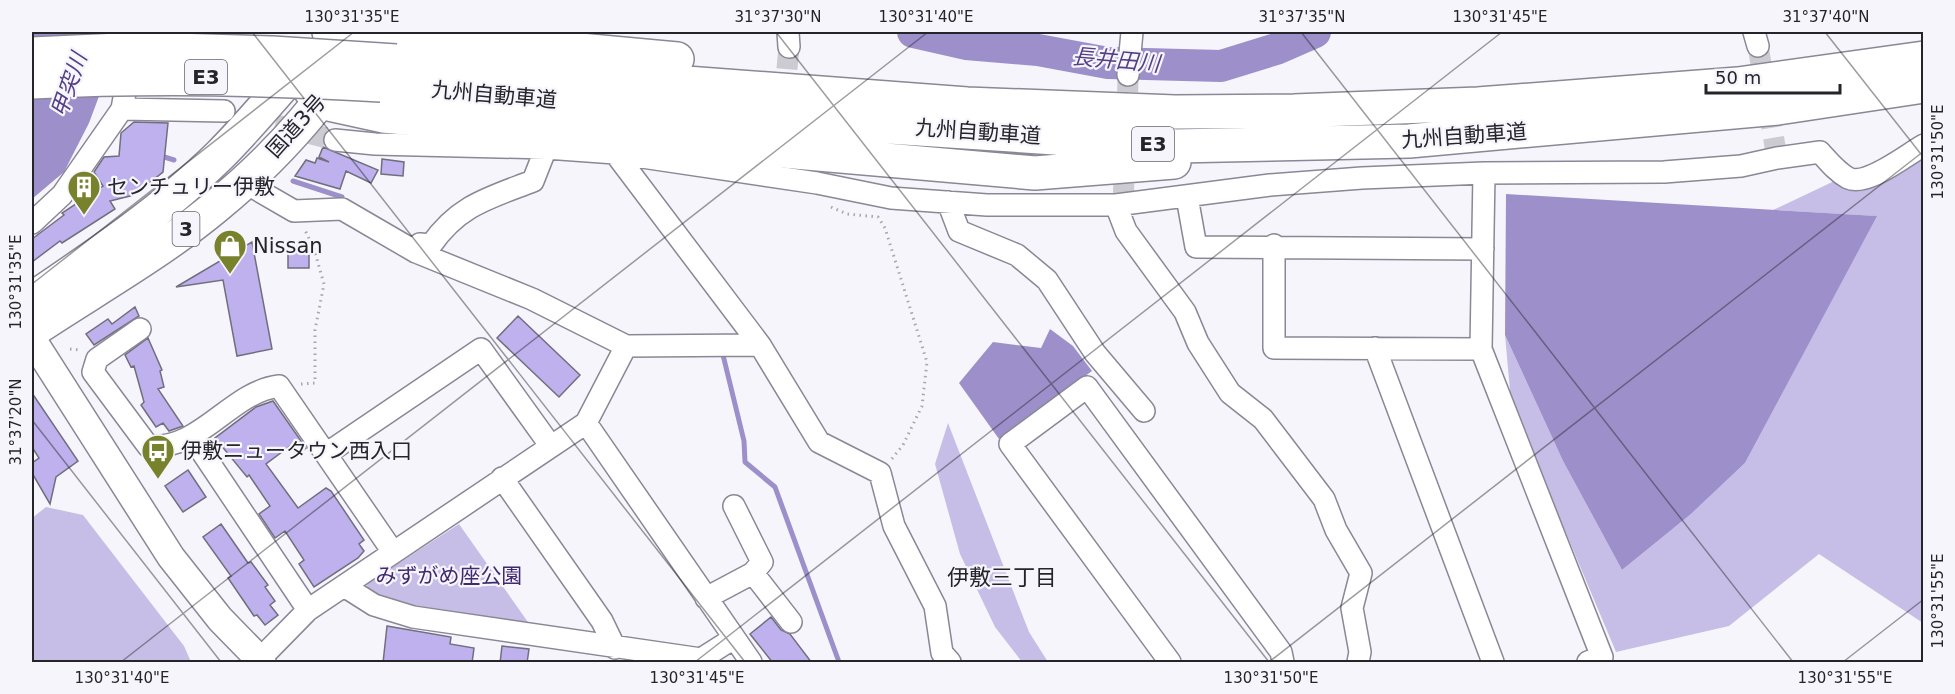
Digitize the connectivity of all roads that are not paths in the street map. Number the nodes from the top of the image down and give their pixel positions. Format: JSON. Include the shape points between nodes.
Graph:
{"nodes":[{"id":1,"x":136,"y":32,"type":"edge"},
{"id":2,"x":327,"y":32,"type":"edge"},
{"id":3,"x":370,"y":33,"type":"edge"},
{"id":4,"x":459,"y":35,"type":"edge"},
{"id":5,"x":1132,"y":35,"type":"edge"},
{"id":6,"x":32,"y":54,"type":"edge"},
{"id":7,"x":1923,"y":58,"type":"edge"},
{"id":8,"x":296,"y":70,"type":"junction"},
{"id":9,"x":389,"y":73,"type":"junction"},
{"id":10,"x":1129,"y":74,"type":"tunnel mouth"},
{"id":11,"x":32,"y":82,"type":"edge"},
{"id":12,"x":1923,"y":86,"type":"edge"},
{"id":13,"x":320,"y":102,"type":"junction"},
{"id":14,"x":122,"y":108,"type":"junction"},
{"id":15,"x":224,"y":111,"type":"tunnel mouth"},
{"id":16,"x":1293,"y":111,"type":"junction"},
{"id":17,"x":335,"y":140,"type":"tunnel mouth"},
{"id":18,"x":1409,"y":141,"type":"junction"},
{"id":19,"x":1923,"y":145,"type":"edge"},
{"id":20,"x":546,"y":148,"type":"junction"},
{"id":21,"x":615,"y":153,"type":"junction"},
{"id":22,"x":1484,"y":172,"type":"junction"},
{"id":23,"x":244,"y":182,"type":"junction"},
{"id":24,"x":1187,"y":197,"type":"junction"},
{"id":25,"x":948,"y":202,"type":"junction"},
{"id":26,"x":1116,"y":205,"type":"junction"},
{"id":27,"x":32,"y":223,"type":"edge"},
{"id":28,"x":1274,"y":245,"type":"junction"},
{"id":29,"x":1483,"y":249,"type":"junction"},
{"id":30,"x":416,"y":252,"type":"junction"},
{"id":31,"x":32,"y":299,"type":"edge"},
{"id":32,"x":140,"y":329,"type":"dead end"},
{"id":33,"x":32,"y":332,"type":"edge"},
{"id":34,"x":32,"y":339,"type":"edge"},
{"id":35,"x":760,"y":345,"type":"junction"},
{"id":36,"x":626,"y":346,"type":"junction"},
{"id":37,"x":1375,"y":348,"type":"junction"},
{"id":38,"x":1481,"y":349,"type":"junction"},
{"id":39,"x":1144,"y":411,"type":"dead end"},
{"id":40,"x":586,"y":423,"type":"junction"},
{"id":41,"x":192,"y":436,"type":"junction"},
{"id":42,"x":550,"y":445,"type":"junction"},
{"id":43,"x":326,"y":454,"type":"junction"},
{"id":44,"x":502,"y":477,"type":"junction"},
{"id":45,"x":734,"y":506,"type":"dead end"},
{"id":46,"x":393,"y":552,"type":"junction"},
{"id":47,"x":753,"y":573,"type":"junction"},
{"id":48,"x":344,"y":586,"type":"junction"},
{"id":49,"x":706,"y":598,"type":"junction"},
{"id":50,"x":308,"y":610,"type":"junction"},
{"id":51,"x":791,"y":622,"type":"dead end"},
{"id":52,"x":734,"y":638,"type":"junction"},
{"id":53,"x":615,"y":648,"type":"junction"},
{"id":54,"x":261,"y":661,"type":"edge"},
{"id":55,"x":751,"y":663,"type":"edge"},
{"id":56,"x":950,"y":663,"type":"edge"},
{"id":57,"x":1170,"y":663,"type":"edge"},
{"id":58,"x":1283,"y":663,"type":"edge"},
{"id":59,"x":1358,"y":663,"type":"edge"},
{"id":60,"x":1493,"y":663,"type":"edge"},
{"id":61,"x":1588,"y":663,"type":"edge"}],
"edges":[{"from":1,"to":14,"type":"street"},
{"from":2,"to":3,"type":"highway"},
{"from":2,"to":8,"type":"highway","name":"国道3号","number":"3"},
{"from":3,"to":4,"type":"highway"},
{"from":3,"to":13,"type":"highway","name":"国道3号","number":"3"},
{"from":4,"to":16,"type":"highway"},
{"from":5,"to":10,"type":"street"},
{"from":6,"to":9,"type":"highway","name":"九州自動車道","number":"E3","bridge":true,"via":[[142,49],[272,53]]},
{"from":7,"to":16,"type":"highway","name":"九州自動車道","number":"E3","via":[[1738,84],[1478,104]]},
{"from":8,"to":13,"type":"highway"},
{"from":8,"to":31,"type":"highway","name":"国道3号","number":"3","via":[[187,185],[130,232]]},
{"from":9,"to":11,"type":"highway","name":"九州自動車道","number":"E3","bridge":true,"via":[[266,78],[137,76]]},
{"from":9,"to":16,"type":"highway","name":"九州自動車道","number":"E3","via":[[967,104],[1175,112]]},
{"from":9,"to":18,"type":"highway","name":"九州自動車道","number":"E3","via":[[736,117],[1176,146]]},
{"from":12,"to":18,"type":"highway","name":"九州自動車道","number":"E3","via":[[1778,108]]},
{"from":13,"to":18,"type":"highway","via":[[383,116],[1035,173]]},
{"from":13,"to":23,"type":"highway","name":"国道3号","number":"3"},
{"from":14,"to":15,"type":"street"},
{"from":14,"to":27,"type":"street","via":[[62,195]]},
{"from":17,"to":20,"type":"street"},
{"from":19,"to":22,"type":"street","via":[[1865,181],[1850,179],[1820,152],[1741,166],[1664,172]]},
{"from":20,"to":21,"type":"street"},
{"from":20,"to":30,"type":"street","via":[[533,181],[473,205],[446,224],[431,245],[420,244]]},
{"from":21,"to":25,"type":"street","via":[[777,173],[891,198]]},
{"from":21,"to":35,"type":"street"},
{"from":22,"to":24,"type":"street","via":[[1293,183]]},
{"from":22,"to":29,"type":"street"},
{"from":23,"to":30,"type":"street","via":[[294,211],[342,209]]},
{"from":23,"to":33,"type":"highway","name":"国道3号","number":"3","via":[[179,235]]},
{"from":24,"to":26,"type":"street"},
{"from":24,"to":28,"type":"street","via":[[1196,247]]},
{"from":25,"to":26,"type":"street"},
{"from":25,"to":39,"type":"street","via":[[958,231],[1017,255],[1047,280],[1095,353]]},
{"from":26,"to":59,"type":"street","via":[[1126,231],[1185,312],[1198,343],[1230,393],[1263,419],[1324,499],[1336,530],[1361,573],[1352,608],[1360,652]]},
{"from":28,"to":29,"type":"street"},
{"from":28,"to":37,"type":"street","via":[[1274,348]]},
{"from":29,"to":38,"type":"street"},
{"from":30,"to":36,"type":"street","via":[[532,299]]},
{"from":32,"to":41,"type":"street","via":[[97,359],[93,372],[148,446],[163,447]]},
{"from":34,"to":54,"type":"street","via":[[171,557],[220,619]]},
{"from":35,"to":36,"type":"street"},
{"from":35,"to":56,"type":"street","via":[[819,442],[880,473],[894,526],[935,606],[942,653]]},
{"from":36,"to":40,"type":"street"},
{"from":37,"to":38,"type":"street"},
{"from":37,"to":60,"type":"street"},
{"from":38,"to":61,"type":"street","via":[[1602,657]]},
{"from":40,"to":42,"type":"street"},
{"from":40,"to":49,"type":"street"},
{"from":41,"to":43,"type":"street","via":[[261,388],[279,386]]},
{"from":41,"to":50,"type":"street"},
{"from":42,"to":43,"type":"street","via":[[482,349]]},
{"from":42,"to":44,"type":"street"},
{"from":43,"to":46,"type":"street"},
{"from":44,"to":46,"type":"street"},
{"from":44,"to":53,"type":"street","via":[[602,621]]},
{"from":45,"to":47,"type":"street","via":[[762,562]]},
{"from":46,"to":48,"type":"street"},
{"from":47,"to":49,"type":"street"},
{"from":47,"to":51,"type":"street"},
{"from":48,"to":50,"type":"street"},
{"from":48,"to":53,"type":"street","via":[[374,605],[413,617]]},
{"from":49,"to":52,"type":"street"},
{"from":50,"to":54,"type":"street"},
{"from":52,"to":53,"type":"street","via":[[701,659]]},
{"from":52,"to":55,"type":"street"},
{"from":57,"to":58,"type":"street","via":[[1010,444],[1087,387],[1281,652]]}]}
